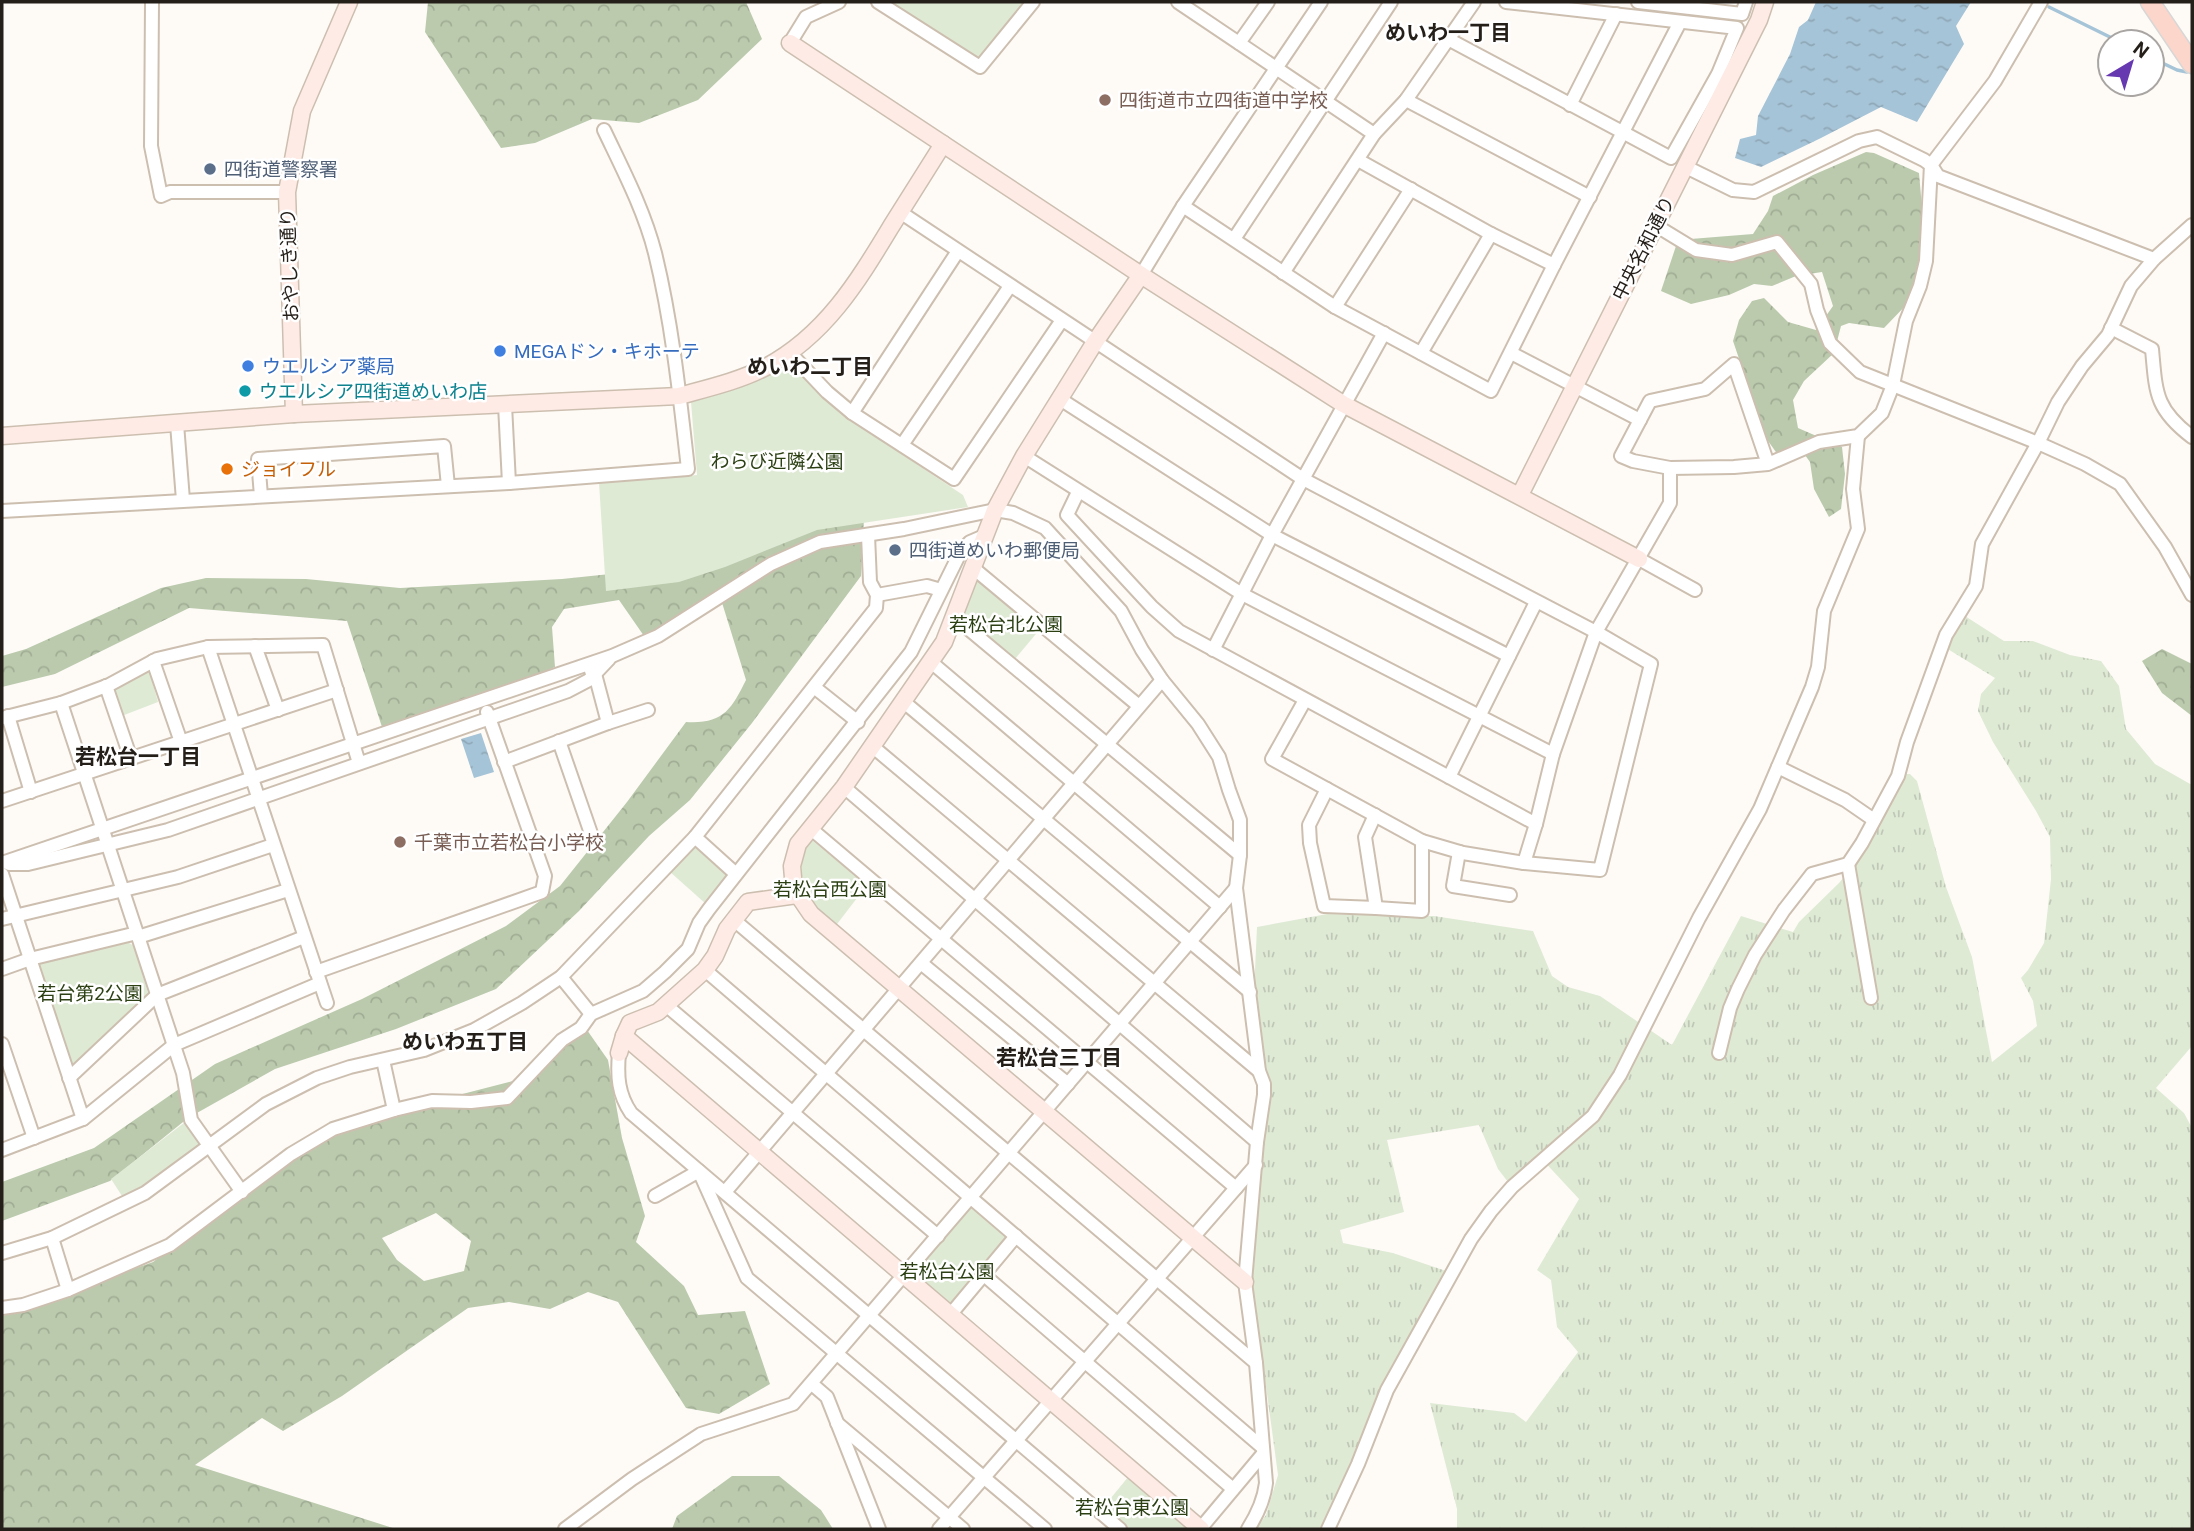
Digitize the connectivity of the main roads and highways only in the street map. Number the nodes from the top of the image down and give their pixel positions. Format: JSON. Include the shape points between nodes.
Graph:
{"nodes":[{"id":1,"x":2150,"y":2,"type":"edge"},
{"id":2,"x":2192,"y":64,"type":"edge"}],
"edges":[{"from":1,"to":2,"type":"main road"}]}
